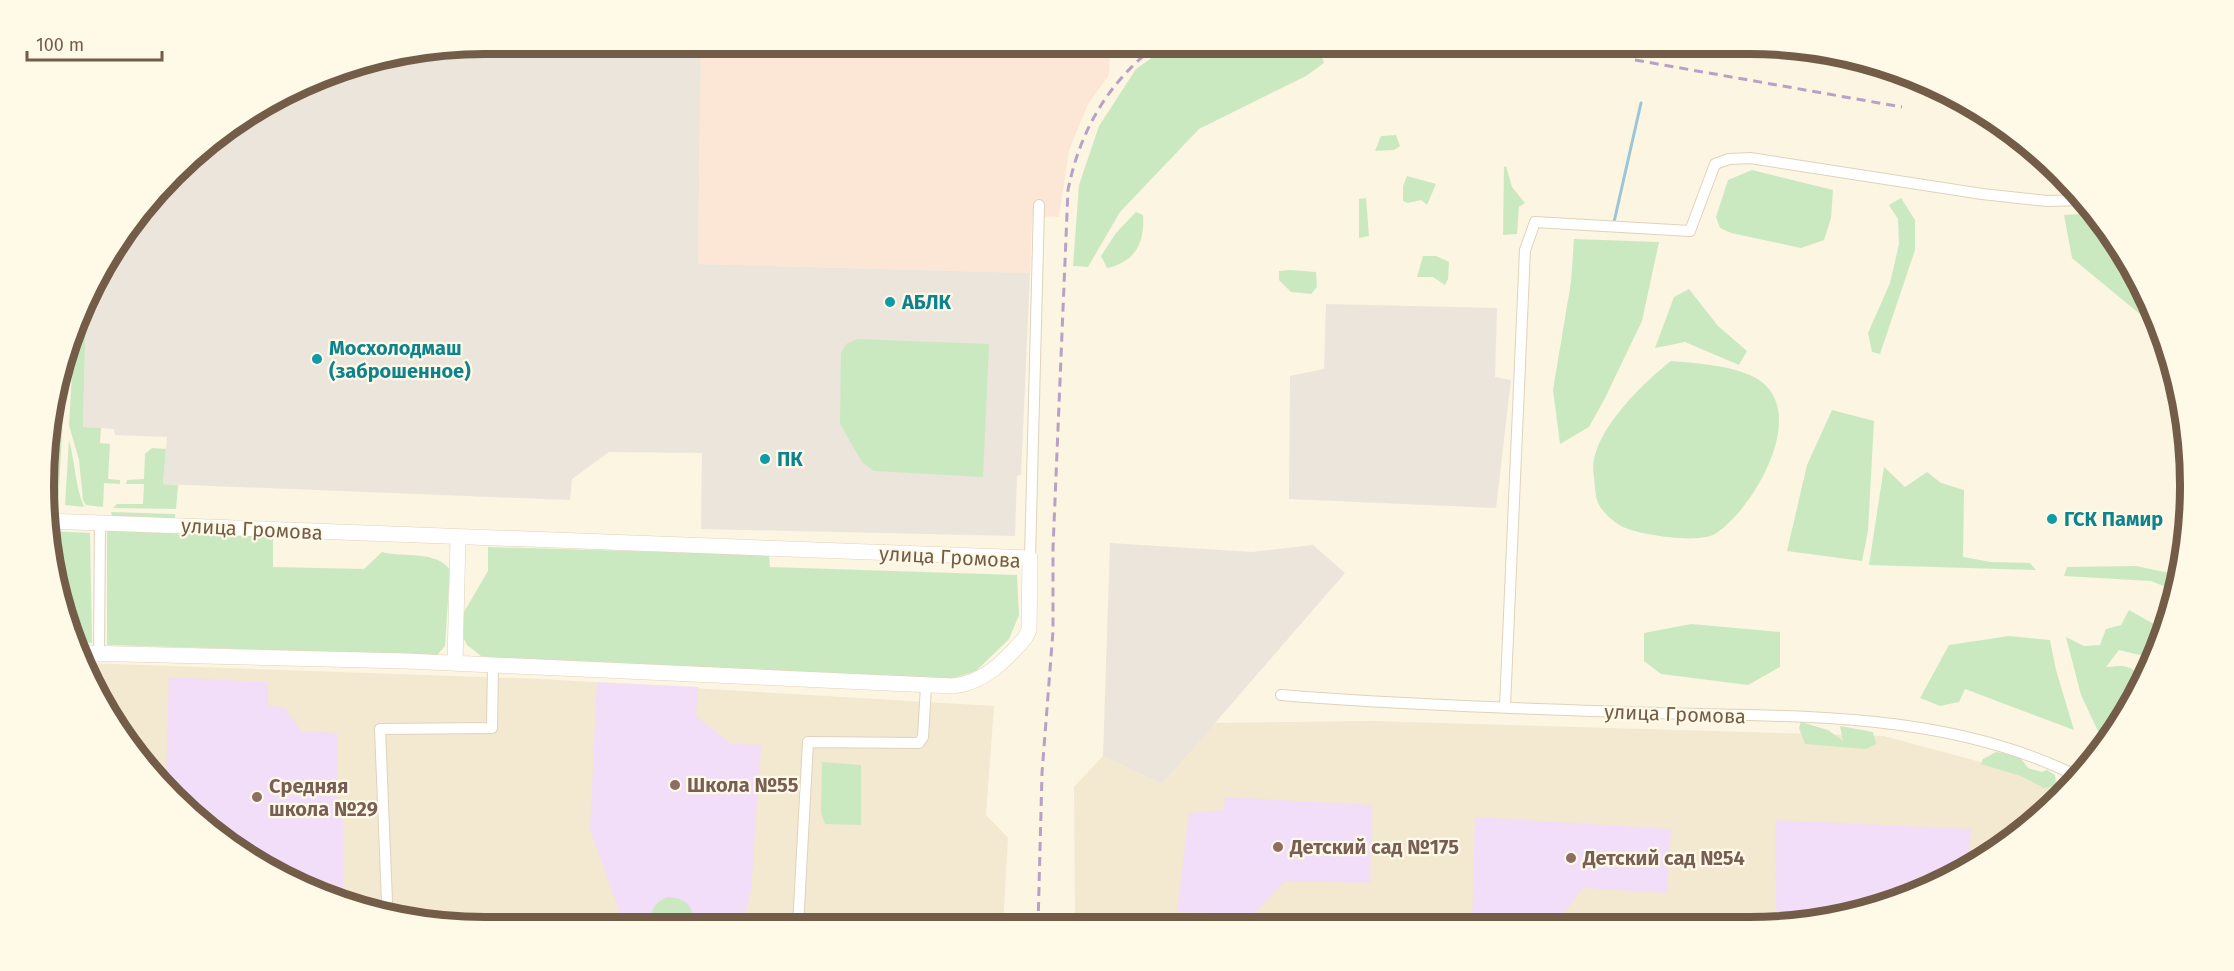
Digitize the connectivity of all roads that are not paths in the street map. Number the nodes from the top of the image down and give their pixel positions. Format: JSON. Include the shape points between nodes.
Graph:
{"nodes":[{"id":1,"x":2072,"y":200,"type":"edge"},
{"id":2,"x":1039,"y":205,"type":"dead end"},
{"id":3,"x":56,"y":521,"type":"edge"},
{"id":4,"x":100,"y":521,"type":"junction"},
{"id":5,"x":458,"y":538,"type":"junction"},
{"id":6,"x":1030,"y":558,"type":"junction"},
{"id":7,"x":88,"y":652,"type":"edge"},
{"id":8,"x":99,"y":653,"type":"junction"},
{"id":9,"x":455,"y":663,"type":"junction"},
{"id":10,"x":493,"y":665,"type":"junction"},
{"id":11,"x":926,"y":686,"type":"junction"},
{"id":12,"x":1281,"y":695,"type":"dead end"},
{"id":13,"x":1505,"y":706,"type":"junction"},
{"id":14,"x":2071,"y":773,"type":"edge"},
{"id":15,"x":386,"y":905,"type":"edge"},
{"id":16,"x":799,"y":917,"type":"edge"}],
"edges":[{"from":1,"to":13,"type":"street","via":[[1982,194],[1739,159],[1716,164],[1690,231],[1535,222],[1525,250]]},
{"from":2,"to":6,"type":"street"},
{"from":3,"to":4,"type":"street","name":"улица Громова"},
{"from":4,"to":5,"type":"street","name":"улица Громова"},
{"from":4,"to":8,"type":"street"},
{"from":5,"to":6,"type":"street","name":"улица Громова"},
{"from":5,"to":9,"type":"street"},
{"from":6,"to":11,"type":"street","name":"улица Громова","via":[[1026,638],[977,681]]},
{"from":7,"to":8,"type":"street","name":"улица Громова"},
{"from":8,"to":9,"type":"street","name":"улица Громова"},
{"from":9,"to":10,"type":"street","name":"улица Громова"},
{"from":10,"to":11,"type":"street","name":"улица Громова"},
{"from":10,"to":15,"type":"street","via":[[492,728],[380,729]]},
{"from":11,"to":16,"type":"street","via":[[923,738],[919,743],[808,742]]},
{"from":12,"to":13,"type":"street","name":"улица Громова","via":[[1403,704]]},
{"from":13,"to":14,"type":"street","name":"улица Громова","via":[[1892,722],[2008,747]]}]}
